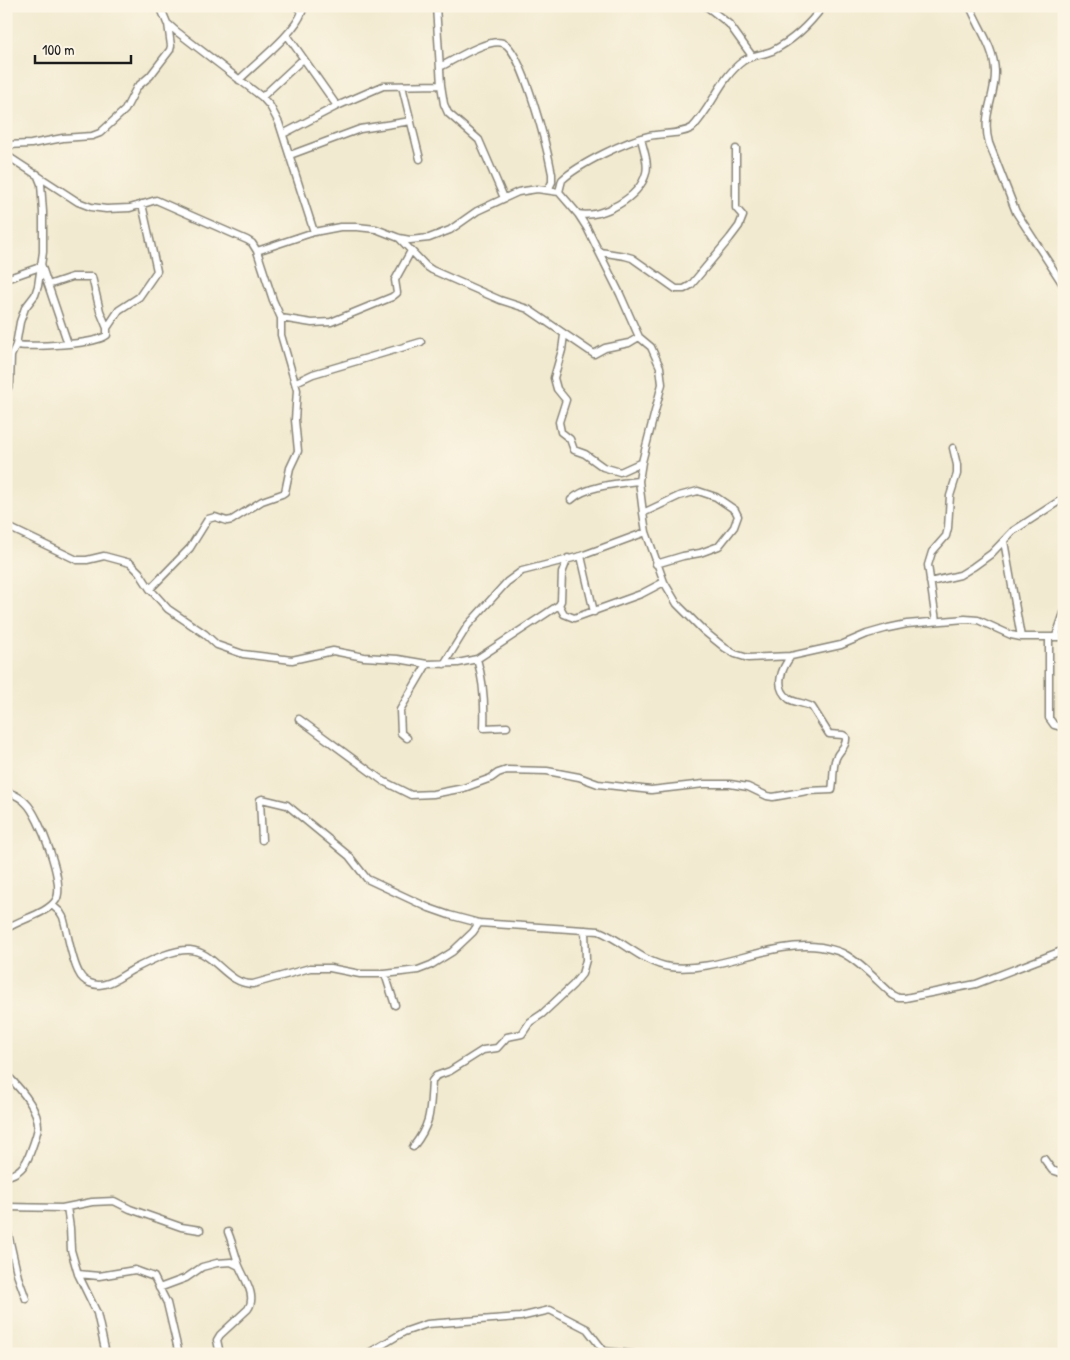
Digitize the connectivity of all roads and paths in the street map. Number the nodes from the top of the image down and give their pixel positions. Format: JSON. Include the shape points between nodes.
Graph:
{"nodes":[{"id":1,"x":160,"y":6,"type":"edge"},
{"id":2,"x":296,"y":6,"type":"edge"},
{"id":3,"x":436,"y":6,"type":"edge"},
{"id":4,"x":706,"y":6,"type":"edge"},
{"id":5,"x":824,"y":6,"type":"edge"},
{"id":6,"x":970,"y":6,"type":"edge"},
{"id":7,"x":167,"y":23,"type":"junction"},
{"id":8,"x":286,"y":35,"type":"junction"},
{"id":9,"x":752,"y":56,"type":"junction"},
{"id":10,"x":303,"y":60,"type":"junction"},
{"id":11,"x":440,"y":67,"type":"junction"},
{"id":12,"x":239,"y":80,"type":"junction"},
{"id":13,"x":441,"y":84,"type":"junction"},
{"id":14,"x":402,"y":86,"type":"junction"},
{"id":15,"x":262,"y":97,"type":"junction"},
{"id":16,"x":337,"y":106,"type":"junction"},
{"id":17,"x":410,"y":120,"type":"junction"},
{"id":18,"x":283,"y":134,"type":"junction"},
{"id":19,"x":641,"y":138,"type":"junction"},
{"id":20,"x":6,"y":145,"type":"edge"},
{"id":21,"x":736,"y":149,"type":"dead end"},
{"id":22,"x":6,"y":155,"type":"edge"},
{"id":23,"x":290,"y":155,"type":"junction"},
{"id":24,"x":420,"y":159,"type":"dead end"},
{"id":25,"x":36,"y":173,"type":"junction"},
{"id":26,"x":548,"y":190,"type":"junction"},
{"id":27,"x":559,"y":192,"type":"junction"},
{"id":28,"x":504,"y":198,"type":"junction"},
{"id":29,"x":142,"y":204,"type":"junction"},
{"id":30,"x":578,"y":214,"type":"junction"},
{"id":31,"x":314,"y":232,"type":"junction"},
{"id":32,"x":399,"y":238,"type":"junction"},
{"id":33,"x":257,"y":252,"type":"junction"},
{"id":34,"x":411,"y":252,"type":"junction"},
{"id":35,"x":600,"y":252,"type":"junction"},
{"id":36,"x":40,"y":265,"type":"junction"},
{"id":37,"x":6,"y":279,"type":"edge"},
{"id":38,"x":48,"y":285,"type":"junction"},
{"id":39,"x":1064,"y":286,"type":"edge"},
{"id":40,"x":281,"y":318,"type":"junction"},
{"id":41,"x":107,"y":328,"type":"junction"},
{"id":42,"x":564,"y":334,"type":"junction"},
{"id":43,"x":639,"y":337,"type":"junction"},
{"id":44,"x":421,"y":342,"type":"dead end"},
{"id":45,"x":68,"y":344,"type":"junction"},
{"id":46,"x":16,"y":345,"type":"junction"},
{"id":47,"x":296,"y":382,"type":"junction"},
{"id":48,"x":6,"y":392,"type":"edge"},
{"id":49,"x":953,"y":448,"type":"dead end"},
{"id":50,"x":642,"y":462,"type":"junction"},
{"id":51,"x":639,"y":481,"type":"junction"},
{"id":52,"x":1064,"y":498,"type":"edge"},
{"id":53,"x":571,"y":500,"type":"dead end"},
{"id":54,"x":642,"y":513,"type":"junction"},
{"id":55,"x":6,"y":526,"type":"edge"},
{"id":56,"x":646,"y":532,"type":"junction"},
{"id":57,"x":1004,"y":541,"type":"junction"},
{"id":58,"x":581,"y":556,"type":"junction"},
{"id":59,"x":568,"y":558,"type":"junction"},
{"id":60,"x":656,"y":564,"type":"junction"},
{"id":61,"x":664,"y":582,"type":"junction"},
{"id":62,"x":930,"y":582,"type":"junction"},
{"id":63,"x":150,"y":589,"type":"junction"},
{"id":64,"x":559,"y":605,"type":"junction"},
{"id":65,"x":594,"y":612,"type":"junction"},
{"id":66,"x":1064,"y":613,"type":"edge"},
{"id":67,"x":936,"y":621,"type":"junction"},
{"id":68,"x":1021,"y":637,"type":"junction"},
{"id":69,"x":1052,"y":637,"type":"junction"},
{"id":70,"x":1064,"y":637,"type":"edge"},
{"id":71,"x":791,"y":656,"type":"junction"},
{"id":72,"x":477,"y":659,"type":"junction"},
{"id":73,"x":427,"y":664,"type":"junction"},
{"id":74,"x":444,"y":664,"type":"junction"},
{"id":75,"x":299,"y":719,"type":"dead end"},
{"id":76,"x":507,"y":727,"type":"dead end"},
{"id":77,"x":1064,"y":728,"type":"edge"},
{"id":78,"x":407,"y":738,"type":"dead end"},
{"id":79,"x":6,"y":791,"type":"edge"},
{"id":80,"x":262,"y":840,"type":"dead end"},
{"id":81,"x":52,"y":905,"type":"junction"},
{"id":82,"x":479,"y":923,"type":"junction"},
{"id":83,"x":6,"y":929,"type":"edge"},
{"id":84,"x":585,"y":930,"type":"junction"},
{"id":85,"x":1064,"y":950,"type":"edge"},
{"id":86,"x":385,"y":974,"type":"junction"},
{"id":87,"x":395,"y":1006,"type":"dead end"},
{"id":88,"x":6,"y":1074,"type":"edge"},
{"id":89,"x":414,"y":1147,"type":"dead end"},
{"id":90,"x":1044,"y":1159,"type":"dead end"},
{"id":91,"x":1064,"y":1174,"type":"edge"},
{"id":92,"x":6,"y":1176,"type":"edge"},
{"id":93,"x":6,"y":1207,"type":"edge"},
{"id":94,"x":67,"y":1207,"type":"junction"},
{"id":95,"x":6,"y":1225,"type":"edge"},
{"id":96,"x":200,"y":1230,"type":"dead end"},
{"id":97,"x":228,"y":1232,"type":"dead end"},
{"id":98,"x":239,"y":1266,"type":"junction"},
{"id":99,"x":78,"y":1274,"type":"junction"},
{"id":100,"x":160,"y":1288,"type":"junction"},
{"id":101,"x":26,"y":1299,"type":"dead end"},
{"id":102,"x":106,"y":1354,"type":"edge"},
{"id":103,"x":179,"y":1354,"type":"edge"},
{"id":104,"x":220,"y":1354,"type":"edge"},
{"id":105,"x":367,"y":1354,"type":"edge"},
{"id":106,"x":633,"y":1354,"type":"edge"}],
"edges":[{"from":1,"to":7,"type":"street"},
{"from":2,"to":8,"type":"street","via":[[302,14]]},
{"from":3,"to":11,"type":"street"},
{"from":4,"to":9,"type":"street","via":[[729,24]]},
{"from":5,"to":9,"type":"street","via":[[788,42],[770,52]]},
{"from":6,"to":39,"type":"street","via":[[994,61],[994,84],[985,122],[989,143],[1016,212]]},
{"from":7,"to":12,"type":"street"},
{"from":7,"to":20,"type":"street","via":[[170,50],[137,87],[125,110],[109,127],[92,136]]},
{"from":8,"to":10,"type":"street"},
{"from":8,"to":12,"type":"street"},
{"from":9,"to":19,"type":"street","via":[[732,72],[692,128]]},
{"from":10,"to":15,"type":"street"},
{"from":10,"to":16,"type":"street"},
{"from":11,"to":13,"type":"street"},
{"from":11,"to":26,"type":"street","via":[[488,43],[503,43],[509,47],[523,69],[544,142],[552,174]]},
{"from":12,"to":15,"type":"street"},
{"from":13,"to":14,"type":"street"},
{"from":13,"to":28,"type":"street","via":[[448,113],[479,140]]},
{"from":14,"to":16,"type":"street","via":[[383,86]]},
{"from":14,"to":17,"type":"street"},
{"from":15,"to":18,"type":"street"},
{"from":16,"to":18,"type":"street"},
{"from":17,"to":23,"type":"street","via":[[360,129]]},
{"from":17,"to":24,"type":"street"},
{"from":18,"to":23,"type":"street"},
{"from":19,"to":27,"type":"street","via":[[579,166],[562,180]]},
{"from":19,"to":30,"type":"street","via":[[647,166],[638,189],[610,208],[592,214]]},
{"from":21,"to":35,"type":"street","via":[[736,208],[743,216],[730,238],[691,285],[676,289],[629,257]]},
{"from":22,"to":25,"type":"street"},
{"from":23,"to":31,"type":"street"},
{"from":25,"to":29,"type":"street","via":[[78,202],[91,207],[122,209]]},
{"from":25,"to":36,"type":"street","via":[[43,201]]},
{"from":26,"to":27,"type":"street"},
{"from":26,"to":28,"type":"street","via":[[526,190]]},
{"from":27,"to":30,"type":"street"},
{"from":28,"to":32,"type":"street","via":[[440,234],[419,240]]},
{"from":29,"to":33,"type":"street","via":[[156,200],[237,234],[252,244]]},
{"from":29,"to":41,"type":"street","via":[[157,271],[140,297],[119,310]]},
{"from":30,"to":35,"type":"street"},
{"from":31,"to":32,"type":"street","via":[[357,226]]},
{"from":31,"to":33,"type":"street"},
{"from":32,"to":34,"type":"street"},
{"from":33,"to":40,"type":"street"},
{"from":34,"to":40,"type":"street","via":[[396,278],[397,293],[392,297],[331,322],[312,323]]},
{"from":34,"to":42,"type":"street","via":[[432,270],[528,309]]},
{"from":35,"to":43,"type":"street"},
{"from":36,"to":37,"type":"street"},
{"from":36,"to":38,"type":"street"},
{"from":36,"to":46,"type":"street","via":[[38,286],[22,316]]},
{"from":38,"to":41,"type":"street","via":[[72,277],[92,277]]},
{"from":38,"to":45,"type":"street"},
{"from":40,"to":47,"type":"street","via":[[281,335]]},
{"from":41,"to":45,"type":"street","via":[[103,338]]},
{"from":42,"to":43,"type":"street","via":[[594,354]]},
{"from":42,"to":50,"type":"street","via":[[554,378],[557,389],[566,400],[559,422],[560,432],[570,440],[574,450],[611,471],[620,472]]},
{"from":43,"to":50,"type":"street","via":[[654,352],[662,378]]},
{"from":44,"to":47,"type":"street"},
{"from":45,"to":46,"type":"street"},
{"from":46,"to":48,"type":"street"},
{"from":47,"to":63,"type":"street","via":[[298,451],[285,492],[262,501],[230,521],[215,517],[208,519],[190,548]]},
{"from":49,"to":62,"type":"street","via":[[957,474],[950,496],[948,528],[946,536],[932,552],[928,565]]},
{"from":50,"to":51,"type":"street"},
{"from":51,"to":53,"type":"street","via":[[597,488]]},
{"from":51,"to":54,"type":"street"},
{"from":52,"to":57,"type":"street","via":[[1013,530]]},
{"from":54,"to":56,"type":"street"},
{"from":54,"to":60,"type":"street","via":[[698,491],[716,497],[735,510],[738,516],[734,527],[719,546]]},
{"from":55,"to":63,"type":"street","via":[[77,560],[104,556],[130,564]]},
{"from":56,"to":58,"type":"street"},
{"from":56,"to":60,"type":"street"},
{"from":57,"to":62,"type":"street","via":[[960,575]]},
{"from":57,"to":68,"type":"street"},
{"from":58,"to":59,"type":"street"},
{"from":58,"to":65,"type":"street"},
{"from":59,"to":64,"type":"street","via":[[562,573]]},
{"from":59,"to":74,"type":"street","via":[[528,568],[507,582],[468,625]]},
{"from":60,"to":61,"type":"street"},
{"from":61,"to":65,"type":"street"},
{"from":61,"to":71,"type":"street","via":[[677,604],[704,631],[735,654],[748,658]]},
{"from":62,"to":67,"type":"street"},
{"from":63,"to":73,"type":"street","via":[[179,618],[217,645],[235,652],[292,660],[333,651]]},
{"from":64,"to":65,"type":"street","via":[[568,617]]},
{"from":64,"to":72,"type":"street"},
{"from":66,"to":69,"type":"street"},
{"from":67,"to":68,"type":"street","via":[[978,620]]},
{"from":67,"to":71,"type":"street","via":[[888,628],[841,645]]},
{"from":68,"to":69,"type":"street"},
{"from":69,"to":70,"type":"street"},
{"from":69,"to":77,"type":"street","via":[[1049,718],[1054,725]]},
{"from":71,"to":75,"type":"street","via":[[780,677],[784,693],[790,699],[812,707],[829,734],[846,737],[835,762],[832,790],[773,797],[730,784],[651,790],[598,784],[547,771],[507,770],[464,788],[411,795],[383,781]]},
{"from":72,"to":74,"type":"street"},
{"from":72,"to":76,"type":"street","via":[[483,681],[484,728]]},
{"from":73,"to":74,"type":"street"},
{"from":73,"to":78,"type":"street","via":[[400,710],[401,732]]},
{"from":79,"to":81,"type":"street","via":[[26,802],[38,819],[58,878],[57,899]]},
{"from":80,"to":82,"type":"street","via":[[260,800],[285,804],[349,856],[366,879],[430,908]]},
{"from":81,"to":83,"type":"street"},
{"from":81,"to":86,"type":"street","via":[[63,917],[79,975],[93,984],[112,982],[162,956],[186,950],[207,956],[244,984],[310,968]]},
{"from":82,"to":84,"type":"street"},
{"from":82,"to":86,"type":"street","via":[[452,952],[431,965]]},
{"from":84,"to":85,"type":"street","via":[[614,937],[642,957],[670,967],[691,967],[792,946],[837,950],[898,998],[967,986]]},
{"from":84,"to":89,"type":"street","via":[[585,967],[573,985],[530,1022],[522,1034],[507,1037],[497,1048],[485,1049],[434,1078],[429,1118]]},
{"from":86,"to":87,"type":"street"},
{"from":88,"to":92,"type":"street","via":[[28,1101],[38,1126],[28,1160],[14,1175]]},
{"from":90,"to":91,"type":"street","via":[[1052,1170]]},
{"from":93,"to":94,"type":"street"},
{"from":94,"to":96,"type":"street","via":[[114,1200],[181,1227]]},
{"from":94,"to":99,"type":"street","via":[[69,1245]]},
{"from":95,"to":101,"type":"street"},
{"from":97,"to":98,"type":"street"},
{"from":98,"to":100,"type":"street","via":[[231,1262],[216,1263]]},
{"from":98,"to":104,"type":"street","via":[[247,1282],[251,1304],[220,1335]]},
{"from":99,"to":100,"type":"street","via":[[99,1276],[127,1270],[141,1271],[154,1276]]},
{"from":99,"to":102,"type":"street","via":[[97,1313]]},
{"from":100,"to":103,"type":"street"},
{"from":105,"to":106,"type":"street","via":[[404,1332],[427,1324],[520,1316],[550,1310],[587,1330],[604,1351]]}]}
